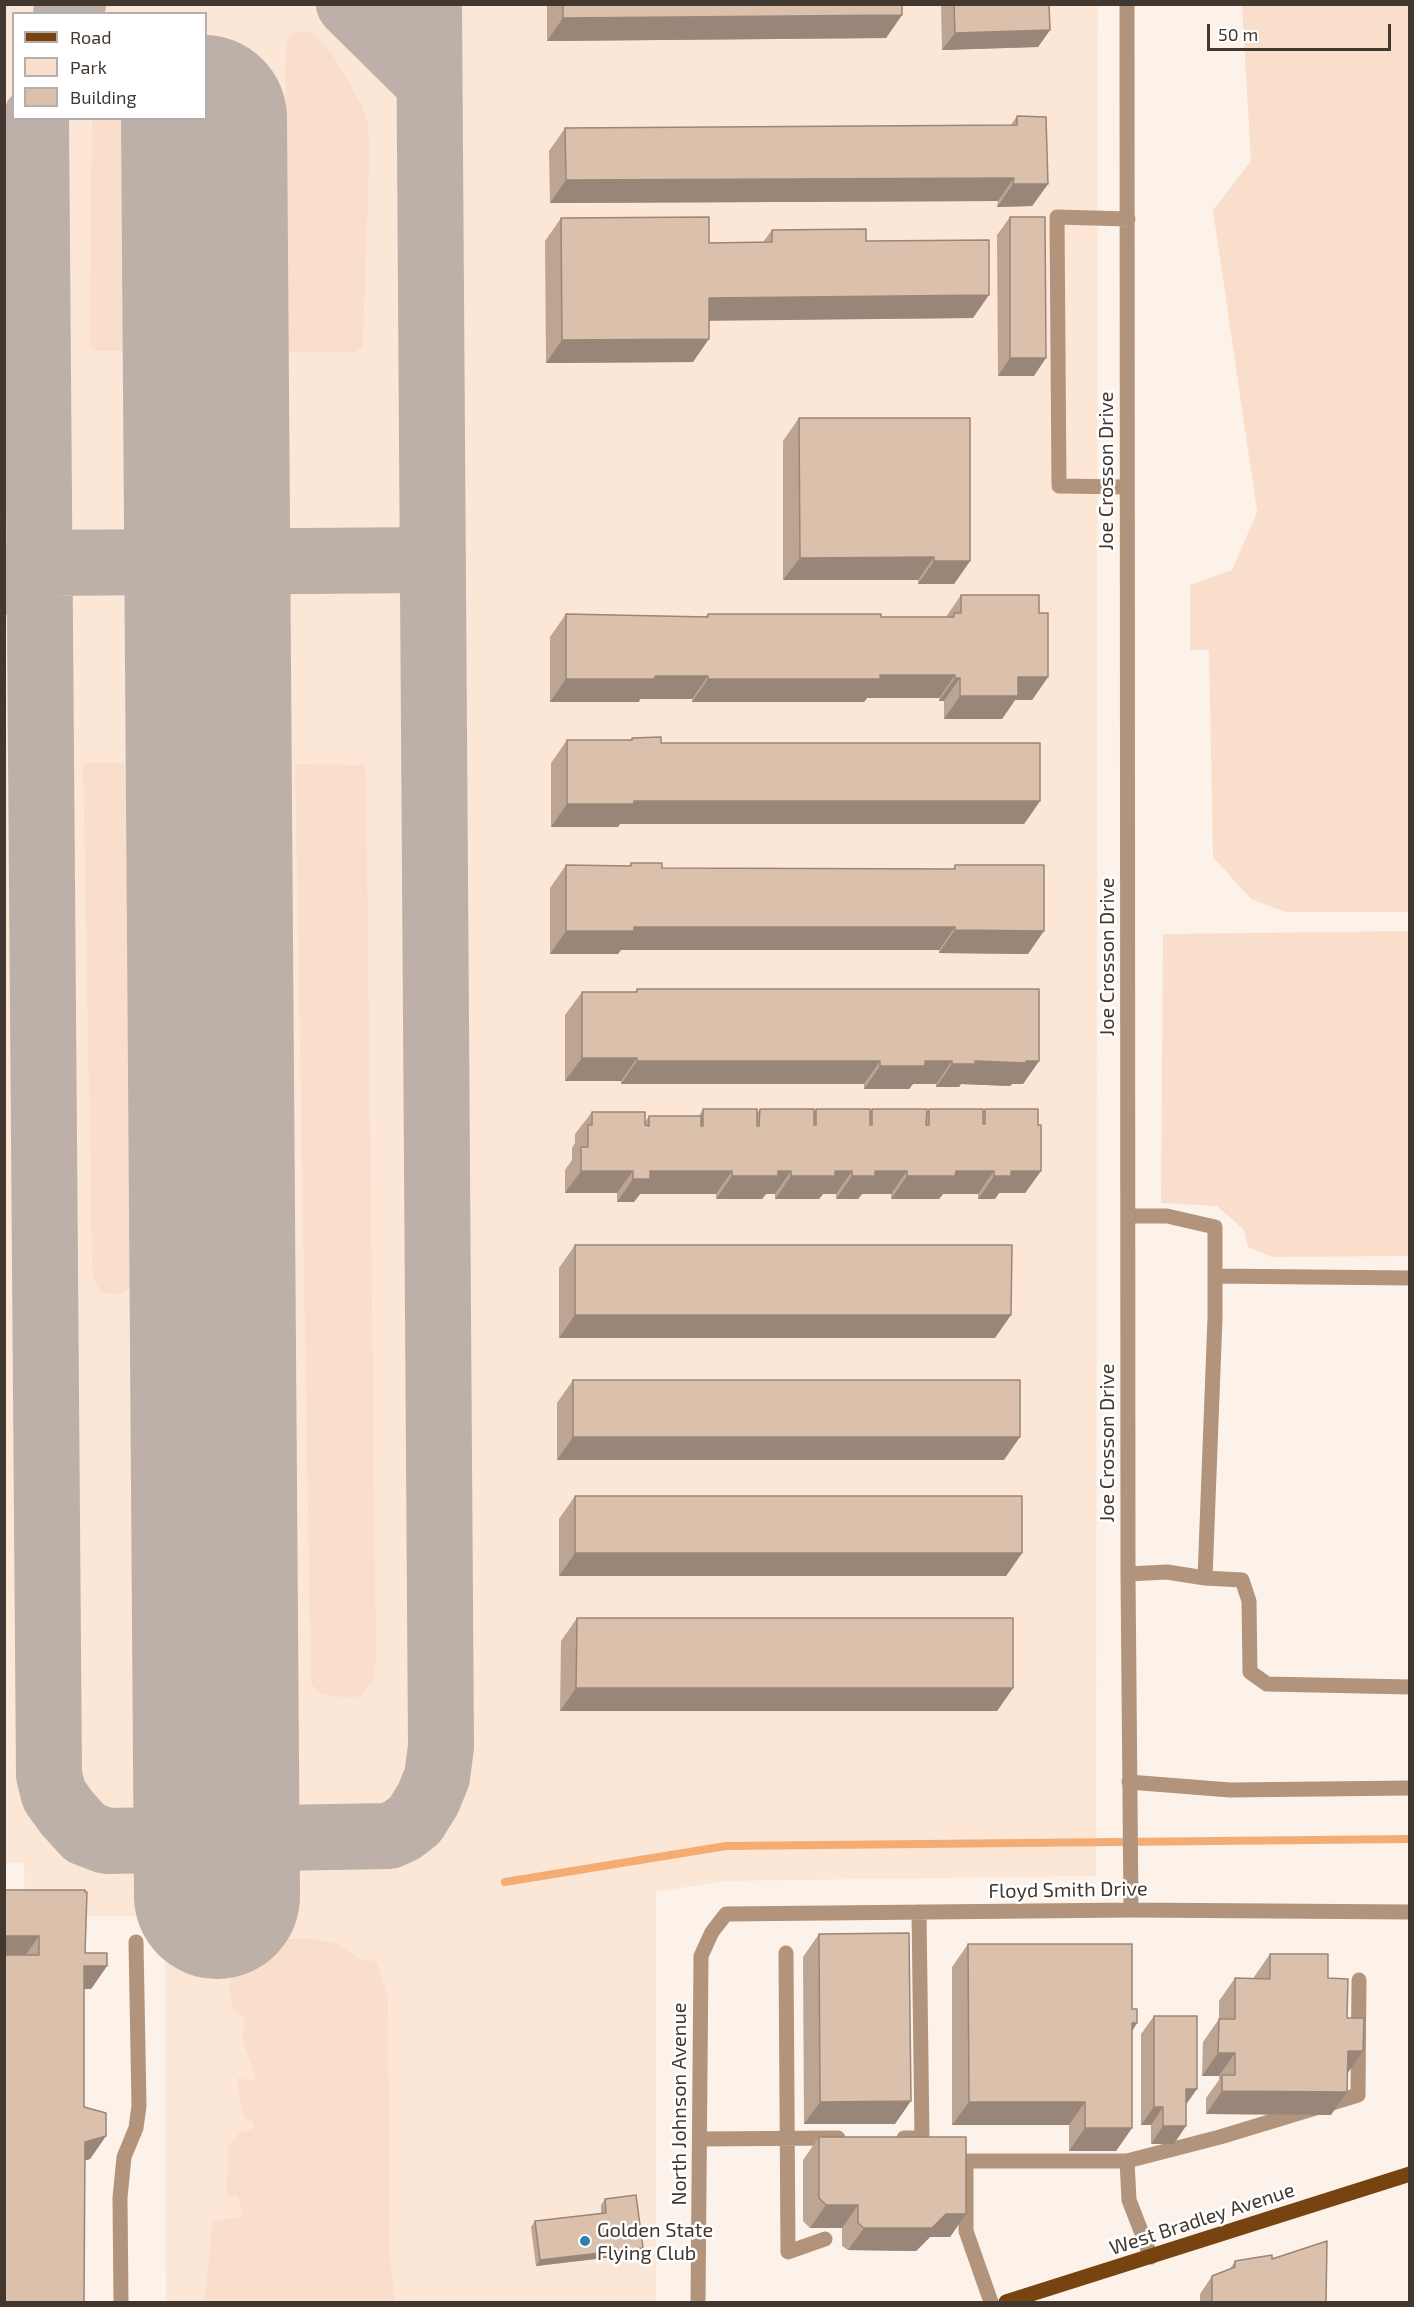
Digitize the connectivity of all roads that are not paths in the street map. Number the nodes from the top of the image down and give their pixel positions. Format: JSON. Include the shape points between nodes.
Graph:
{"nodes":[{"id":1,"x":1127,"y":4,"type":"edge"},
{"id":2,"x":1128,"y":219,"type":"junction"},
{"id":3,"x":1127,"y":487,"type":"junction"},
{"id":4,"x":1128,"y":1216,"type":"junction"},
{"id":5,"x":1215,"y":1276,"type":"junction"},
{"id":6,"x":1410,"y":1278,"type":"edge"},
{"id":7,"x":1128,"y":1574,"type":"junction"},
{"id":8,"x":1205,"y":1578,"type":"junction"},
{"id":9,"x":1410,"y":1687,"type":"edge"},
{"id":10,"x":1129,"y":1782,"type":"junction"},
{"id":11,"x":1410,"y":1788,"type":"edge"},
{"id":12,"x":1131,"y":1910,"type":"junction"},
{"id":13,"x":919,"y":1912,"type":"junction"},
{"id":14,"x":1410,"y":1912,"type":"edge"},
{"id":15,"x":726,"y":1914,"type":"joint"},
{"id":16,"x":136,"y":1942,"type":"dead end"},
{"id":17,"x":786,"y":1953,"type":"dead end"},
{"id":18,"x":1359,"y":1980,"type":"dead end"},
{"id":19,"x":787,"y":2138,"type":"junction"},
{"id":20,"x":854,"y":2138,"type":"edge"},
{"id":21,"x":888,"y":2138,"type":"edge"},
{"id":22,"x":700,"y":2139,"type":"junction"},
{"id":23,"x":1127,"y":2161,"type":"junction"},
{"id":24,"x":1410,"y":2174,"type":"edge"},
{"id":25,"x":825,"y":2239,"type":"dead end"},
{"id":26,"x":1151,"y":2257,"type":"junction"},
{"id":27,"x":121,"y":2302,"type":"edge"},
{"id":28,"x":698,"y":2302,"type":"edge"},
{"id":29,"x":991,"y":2302,"type":"edge"},
{"id":30,"x":1006,"y":2302,"type":"edge"}],
"edges":[{"from":1,"to":2,"type":"street","name":"Joe Crosson Drive"},
{"from":2,"to":3,"type":"street","name":"Joe Crosson Drive"},
{"from":2,"to":3,"type":"street","via":[[1057,217],[1059,486]]},
{"from":3,"to":4,"type":"street","name":"Joe Crosson Drive"},
{"from":4,"to":5,"type":"street","via":[[1167,1216],[1215,1227]]},
{"from":4,"to":7,"type":"street","name":"Joe Crosson Drive"},
{"from":5,"to":6,"type":"street"},
{"from":5,"to":8,"type":"street"},
{"from":7,"to":8,"type":"street","via":[[1167,1572]]},
{"from":7,"to":10,"type":"street","name":"Joe Crosson Drive"},
{"from":8,"to":9,"type":"street","via":[[1242,1580],[1249,1601],[1250,1672],[1267,1684]]},
{"from":10,"to":11,"type":"street","via":[[1230,1790]]},
{"from":10,"to":12,"type":"street","name":"Joe Crosson Drive"},
{"from":12,"to":13,"type":"street","name":"Floyd Smith Drive"},
{"from":12,"to":14,"type":"street","name":"Floyd Smith Drive"},
{"from":13,"to":15,"type":"street","name":"Floyd Smith Drive"},
{"from":13,"to":21,"type":"street","via":[[922,2138]]},
{"from":15,"to":22,"type":"street","name":"North Johnson Avenue","via":[[701,1956]]},
{"from":16,"to":27,"type":"street","via":[[139,2106],[136,2128],[124,2157],[121,2187]]},
{"from":17,"to":19,"type":"street"},
{"from":18,"to":23,"type":"street","via":[[1358,2095],[1220,2138]]},
{"from":19,"to":20,"type":"street"},
{"from":19,"to":22,"type":"street"},
{"from":19,"to":25,"type":"street","via":[[788,2252]]},
{"from":22,"to":28,"type":"street","name":"North Johnson Avenue"},
{"from":23,"to":26,"type":"street","via":[[1129,2200]]},
{"from":23,"to":29,"type":"street","via":[[966,2161],[966,2231]]},
{"from":24,"to":26,"type":"main road","name":"West Bradley Avenue"},
{"from":26,"to":30,"type":"main road","name":"West Bradley Avenue"}]}
